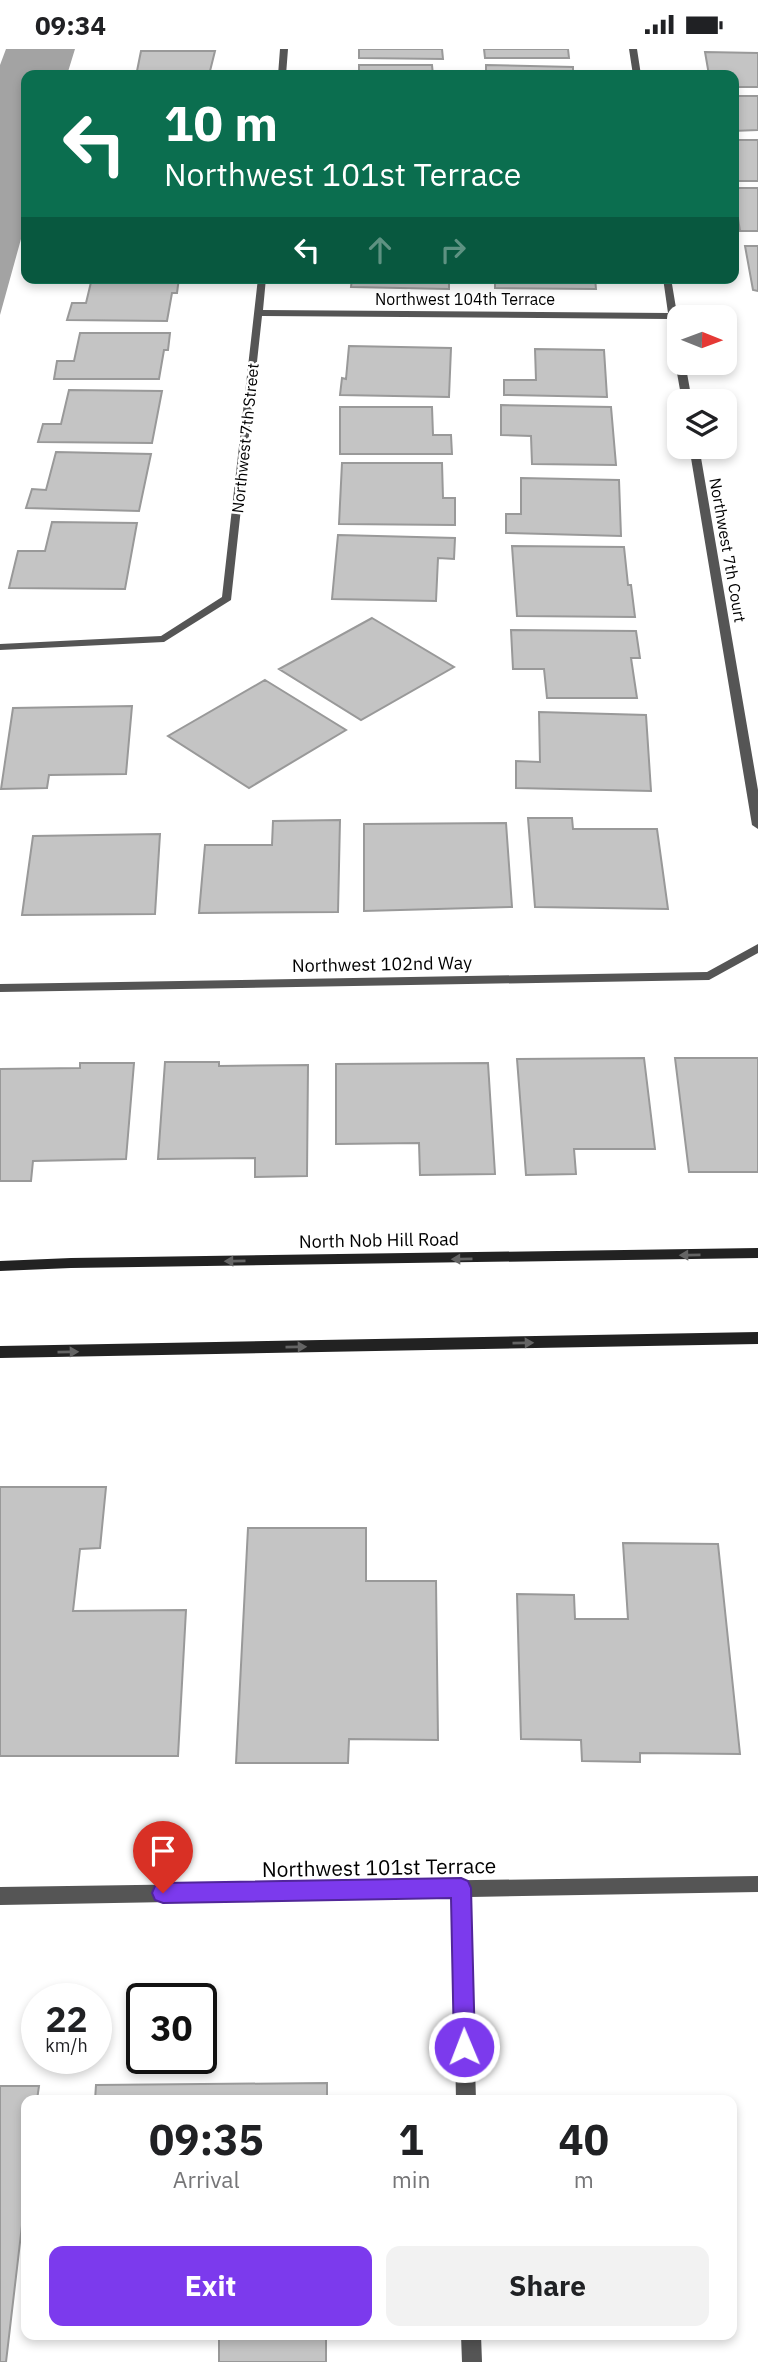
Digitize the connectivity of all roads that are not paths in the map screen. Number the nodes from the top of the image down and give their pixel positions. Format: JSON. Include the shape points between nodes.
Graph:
{"nodes":[{"id":1,"x":284,"y":49,"type":"edge"},
{"id":2,"x":633,"y":49,"type":"edge"},
{"id":3,"x":282,"y":70,"type":"edge"},
{"id":4,"x":636,"y":70,"type":"edge"},
{"id":5,"x":261,"y":284,"type":"edge"},
{"id":6,"x":668,"y":284,"type":"edge"},
{"id":7,"x":671,"y":305,"type":"edge"},
{"id":8,"x":258,"y":313,"type":"junction"},
{"id":9,"x":667,"y":316,"type":"edge"},
{"id":10,"x":696,"y":459,"type":"edge"},
{"id":11,"x":0,"y":647,"type":"edge"},
{"id":12,"x":758,"y":825,"type":"edge"},
{"id":13,"x":758,"y":948,"type":"edge"},
{"id":14,"x":0,"y":988,"type":"edge"},
{"id":15,"x":758,"y":1253,"type":"edge"},
{"id":16,"x":0,"y":1266,"type":"edge"},
{"id":17,"x":758,"y":1338,"type":"edge"},
{"id":18,"x":0,"y":1352,"type":"edge"},
{"id":19,"x":758,"y":1884,"type":"edge"},
{"id":20,"x":461,"y":1888,"type":"junction"},
{"id":21,"x":0,"y":1896,"type":"edge"},
{"id":22,"x":466,"y":2095,"type":"edge"},
{"id":23,"x":471,"y":2340,"type":"edge"},
{"id":24,"x":472,"y":2362,"type":"edge"}],
"edges":[{"from":1,"to":3,"type":"street"},
{"from":2,"to":4,"type":"street"},
{"from":5,"to":8,"type":"street","name":"Northwest 7th Street"},
{"from":6,"to":7,"type":"street"},
{"from":8,"to":9,"type":"street","name":"Northwest 104th Terrace"},
{"from":8,"to":11,"type":"street","name":"Northwest 7th Street","via":[[227,598],[164,639]]},
{"from":10,"to":12,"type":"street","name":"Northwest 7th Court"},
{"from":13,"to":14,"type":"street","name":"Northwest 102nd Way","via":[[709,975]]},
{"from":15,"to":16,"type":"main road","name":"North Nob Hill Road","one_way":true},
{"from":18,"to":17,"type":"main road","one_way":true},
{"from":19,"to":20,"type":"street","name":"Northwest 101st Terrace"},
{"from":20,"to":21,"type":"street","name":"Northwest 101st Terrace"},
{"from":20,"to":22,"type":"street"},
{"from":23,"to":24,"type":"street"}]}
